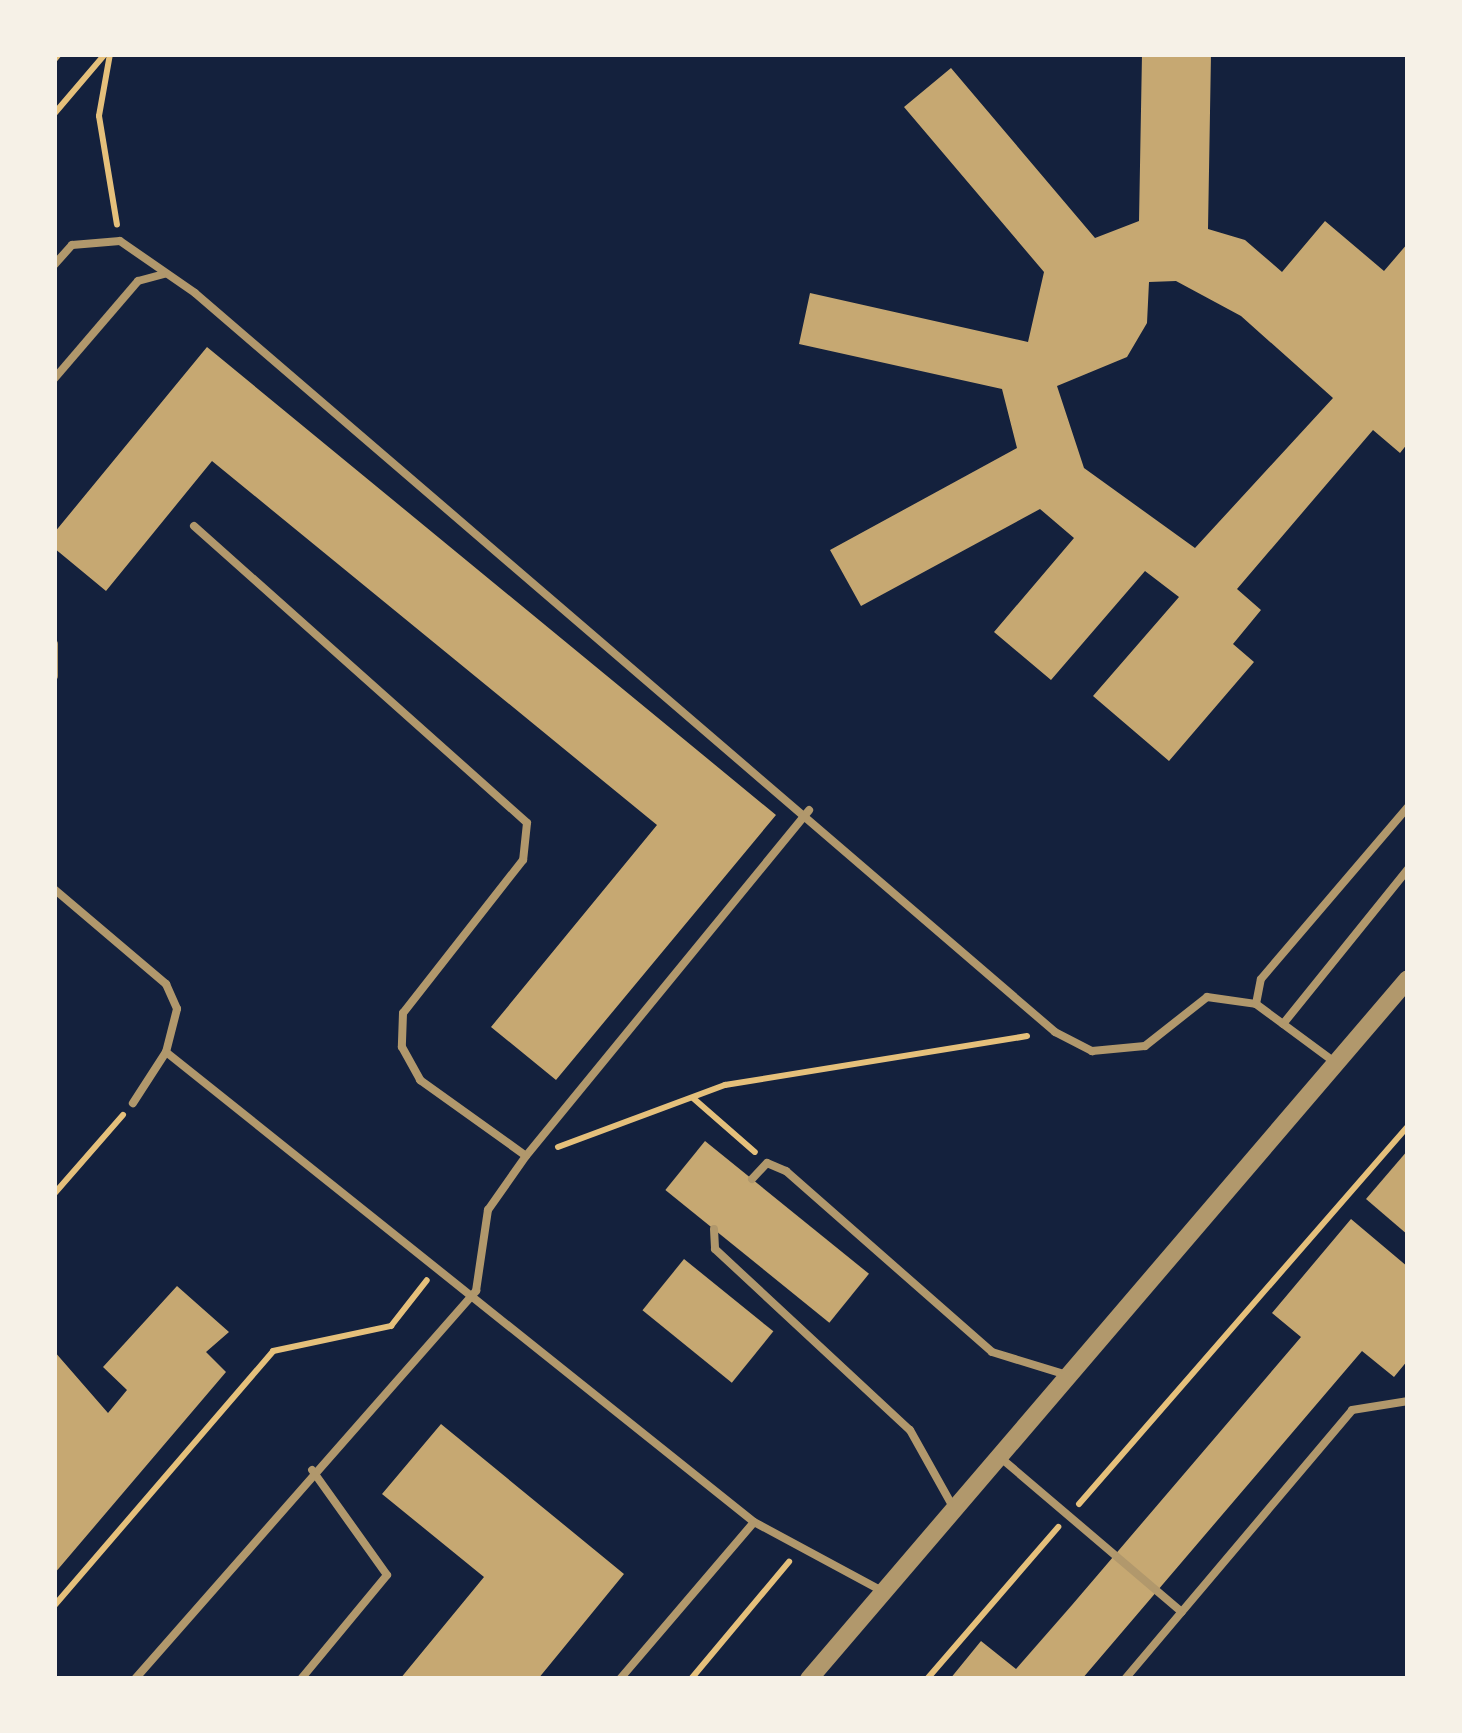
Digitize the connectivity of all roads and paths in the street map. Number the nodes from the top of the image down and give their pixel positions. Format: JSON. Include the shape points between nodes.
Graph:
{"nodes":[{"id":1,"x":108,"y":54,"type":"edge"},
{"id":2,"x":54,"y":113,"type":"edge"},
{"id":3,"x":120,"y":241,"type":"junction"},
{"id":4,"x":54,"y":265,"type":"edge"},
{"id":5,"x":166,"y":274,"type":"junction"},
{"id":6,"x":54,"y":380,"type":"edge"},
{"id":7,"x":194,"y":526,"type":"dead end"},
{"id":8,"x":54,"y":644,"type":"edge"},
{"id":9,"x":54,"y":676,"type":"edge"},
{"id":10,"x":1408,"y":807,"type":"edge"},
{"id":11,"x":809,"y":810,"type":"junction"},
{"id":12,"x":1408,"y":869,"type":"edge"},
{"id":13,"x":54,"y":889,"type":"edge"},
{"id":14,"x":1408,"y":980,"type":"edge"},
{"id":15,"x":1256,"y":1004,"type":"junction"},
{"id":16,"x":1283,"y":1024,"type":"junction"},
{"id":17,"x":1054,"y":1032,"type":"junction"},
{"id":18,"x":166,"y":1052,"type":"junction"},
{"id":19,"x":1338,"y":1065,"type":"junction"},
{"id":20,"x":692,"y":1098,"type":"junction"},
{"id":21,"x":133,"y":1103,"type":"joint"},
{"id":22,"x":1408,"y":1126,"type":"edge"},
{"id":23,"x":526,"y":1156,"type":"junction"},
{"id":24,"x":767,"y":1163,"type":"junction"},
{"id":25,"x":752,"y":1179,"type":"dead end"},
{"id":26,"x":54,"y":1194,"type":"edge"},
{"id":27,"x":714,"y":1229,"type":"dead end"},
{"id":28,"x":441,"y":1263,"type":"junction"},
{"id":29,"x":476,"y":1291,"type":"junction"},
{"id":30,"x":1075,"y":1376,"type":"junction"},
{"id":31,"x":1408,"y":1401,"type":"edge"},
{"id":32,"x":1000,"y":1458,"type":"junction"},
{"id":33,"x":312,"y":1470,"type":"junction"},
{"id":34,"x":953,"y":1507,"type":"junction"},
{"id":35,"x":1069,"y":1515,"type":"junction"},
{"id":36,"x":754,"y":1522,"type":"junction"},
{"id":37,"x":801,"y":1548,"type":"junction"},
{"id":38,"x":883,"y":1592,"type":"junction"},
{"id":39,"x":54,"y":1606,"type":"edge"},
{"id":40,"x":1182,"y":1612,"type":"junction"},
{"id":41,"x":135,"y":1679,"type":"edge"},
{"id":42,"x":301,"y":1679,"type":"edge"},
{"id":43,"x":620,"y":1679,"type":"edge"},
{"id":44,"x":691,"y":1679,"type":"edge"},
{"id":45,"x":808,"y":1679,"type":"edge"},
{"id":46,"x":927,"y":1679,"type":"edge"},
{"id":47,"x":1124,"y":1679,"type":"edge"}],
"edges":[{"from":1,"to":2,"type":"path"},
{"from":1,"to":3,"type":"path","via":[[99,116]]},
{"from":3,"to":4,"type":"lane","via":[[72,245]]},
{"from":3,"to":5,"type":"lane"},
{"from":5,"to":6,"type":"lane","via":[[138,281]]},
{"from":5,"to":11,"type":"lane"},
{"from":7,"to":23,"type":"lane","via":[[527,823],[523,860],[403,1013],[402,1047],[420,1080]]},
{"from":8,"to":9,"type":"lane"},
{"from":10,"to":15,"type":"lane","via":[[1261,979]]},
{"from":11,"to":17,"type":"lane"},
{"from":11,"to":23,"type":"lane"},
{"from":12,"to":16,"type":"lane"},
{"from":13,"to":18,"type":"lane","via":[[166,984],[177,1009]]},
{"from":14,"to":19,"type":"street"},
{"from":15,"to":16,"type":"lane"},
{"from":15,"to":17,"type":"lane","via":[[1207,998],[1145,1046],[1092,1051]]},
{"from":16,"to":19,"type":"lane"},
{"from":17,"to":20,"type":"path"},
{"from":18,"to":21,"type":"lane"},
{"from":18,"to":28,"type":"lane"},
{"from":19,"to":30,"type":"street"},
{"from":20,"to":23,"type":"path"},
{"from":20,"to":24,"type":"path"},
{"from":21,"to":26,"type":"path"},
{"from":22,"to":35,"type":"path"},
{"from":23,"to":29,"type":"lane","via":[[488,1210]]},
{"from":24,"to":25,"type":"lane"},
{"from":24,"to":30,"type":"lane","via":[[992,1352]]},
{"from":27,"to":34,"type":"lane","via":[[715,1249],[910,1430]]},
{"from":28,"to":29,"type":"lane"},
{"from":28,"to":39,"type":"path","via":[[391,1326],[274,1351]]},
{"from":29,"to":33,"type":"lane"},
{"from":29,"to":36,"type":"lane"},
{"from":30,"to":32,"type":"street"},
{"from":31,"to":40,"type":"lane","via":[[1352,1411]]},
{"from":32,"to":34,"type":"street"},
{"from":32,"to":35,"type":"lane"},
{"from":33,"to":41,"type":"lane"},
{"from":33,"to":42,"type":"lane","via":[[387,1575]]},
{"from":34,"to":38,"type":"street"},
{"from":35,"to":40,"type":"lane"},
{"from":35,"to":46,"type":"path"},
{"from":36,"to":37,"type":"lane"},
{"from":36,"to":43,"type":"lane"},
{"from":37,"to":38,"type":"lane"},
{"from":37,"to":44,"type":"path"},
{"from":38,"to":45,"type":"street"},
{"from":40,"to":47,"type":"lane"}]}
